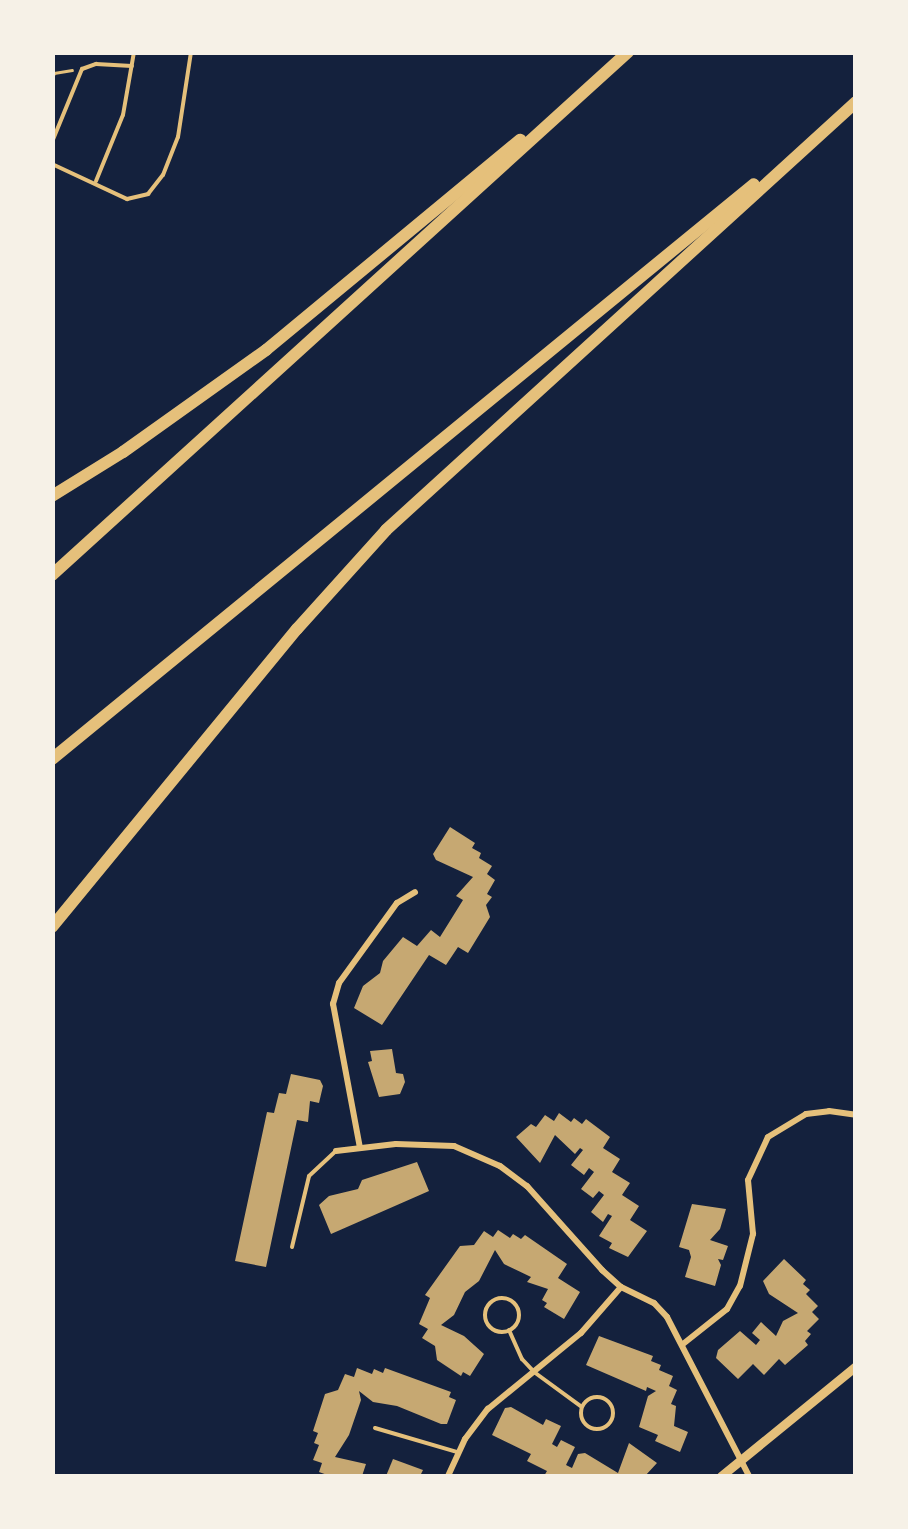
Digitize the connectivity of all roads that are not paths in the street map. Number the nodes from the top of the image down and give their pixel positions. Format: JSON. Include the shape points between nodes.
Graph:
{"nodes":[{"id":1,"x":134,"y":52,"type":"edge"},
{"id":2,"x":191,"y":52,"type":"edge"},
{"id":3,"x":627,"y":52,"type":"edge"},
{"id":4,"x":133,"y":66,"type":"junction"},
{"id":5,"x":856,"y":101,"type":"edge"},
{"id":6,"x":52,"y":142,"type":"edge"},
{"id":7,"x":52,"y":164,"type":"edge"},
{"id":8,"x":96,"y":183,"type":"junction"},
{"id":9,"x":52,"y":496,"type":"edge"},
{"id":10,"x":52,"y":575,"type":"edge"},
{"id":11,"x":52,"y":759,"type":"edge"},
{"id":12,"x":415,"y":892,"type":"dead end"},
{"id":13,"x":52,"y":927,"type":"edge"},
{"id":14,"x":856,"y":1115,"type":"edge"},
{"id":15,"x":360,"y":1148,"type":"junction"},
{"id":16,"x":336,"y":1151,"type":"joint"},
{"id":17,"x":292,"y":1248,"type":"dead end"},
{"id":18,"x":621,"y":1287,"type":"junction"},
{"id":19,"x":509,"y":1330,"type":"junction"},
{"id":20,"x":682,"y":1344,"type":"junction"},
{"id":21,"x":856,"y":1366,"type":"edge"},
{"id":22,"x":534,"y":1372,"type":"junction"},
{"id":23,"x":582,"y":1407,"type":"junction"},
{"id":24,"x":375,"y":1428,"type":"dead end"},
{"id":25,"x":459,"y":1452,"type":"junction"},
{"id":26,"x":738,"y":1462,"type":"junction"},
{"id":27,"x":448,"y":1476,"type":"edge"},
{"id":28,"x":721,"y":1476,"type":"edge"},
{"id":29,"x":749,"y":1476,"type":"edge"}],
"edges":[{"from":1,"to":4,"type":"lane"},
{"from":2,"to":8,"type":"lane","via":[[182,123],[156,186],[132,200]]},
{"from":3,"to":9,"type":"highway","via":[[266,350]]},
{"from":3,"to":10,"type":"highway"},
{"from":4,"to":6,"type":"lane","via":[[82,69]]},
{"from":4,"to":8,"type":"lane","via":[[120,125]]},
{"from":5,"to":11,"type":"highway"},
{"from":5,"to":13,"type":"highway","via":[[386,530]]},
{"from":7,"to":8,"type":"lane"},
{"from":12,"to":15,"type":"street","via":[[397,903],[339,983],[333,1004]]},
{"from":14,"to":20,"type":"street","via":[[806,1114],[768,1136],[748,1180],[752,1234],[740,1286],[727,1309]]},
{"from":15,"to":16,"type":"street"},
{"from":15,"to":18,"type":"street","via":[[430,1143],[488,1159],[548,1206]]},
{"from":16,"to":17,"type":"lane","via":[[308,1176]]},
{"from":18,"to":20,"type":"street","via":[[654,1303]]},
{"from":18,"to":22,"type":"street"},
{"from":19,"to":19,"type":"lane","via":[[486,1322],[496,1298],[513,1301],[519,1310]]},
{"from":19,"to":22,"type":"lane"},
{"from":20,"to":26,"type":"street"},
{"from":21,"to":26,"type":"street"},
{"from":22,"to":23,"type":"lane"},
{"from":22,"to":25,"type":"street","via":[[488,1409]]},
{"from":23,"to":23,"type":"lane","via":[[604,1398],[612,1420],[594,1428],[584,1423]]},
{"from":24,"to":25,"type":"lane"},
{"from":25,"to":27,"type":"street"},
{"from":26,"to":28,"type":"street"},
{"from":26,"to":29,"type":"street"}]}
